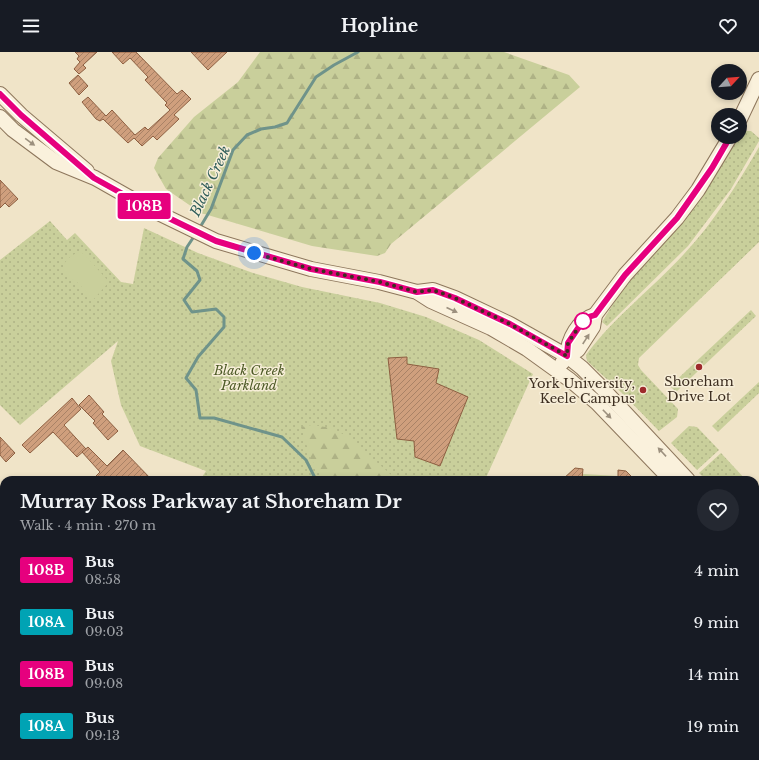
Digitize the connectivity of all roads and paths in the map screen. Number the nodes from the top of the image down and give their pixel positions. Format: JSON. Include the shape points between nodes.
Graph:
{"nodes":[{"id":1,"x":759,"y":79,"type":"edge"},
{"id":2,"x":0,"y":94,"type":"edge"},
{"id":3,"x":745,"y":108,"type":"edge"},
{"id":4,"x":0,"y":117,"type":"edge"},
{"id":5,"x":726,"y":144,"type":"edge"},
{"id":6,"x":94,"y":178,"type":"junction"},
{"id":7,"x":417,"y":292,"type":"junction"},
{"id":8,"x":567,"y":356,"type":"junction"},
{"id":9,"x":557,"y":370,"type":"junction"},
{"id":10,"x":667,"y":476,"type":"edge"},
{"id":11,"x":684,"y":476,"type":"edge"}],
"edges":[{"from":1,"to":3,"type":"street"},
{"from":2,"to":6,"type":"street"},
{"from":4,"to":6,"type":"street","one_way":true,"via":[[56,162]]},
{"from":5,"to":8,"type":"street","via":[[677,218],[625,275],[595,315],[593,327],[578,350]]},
{"from":6,"to":7,"type":"street","via":[[216,241],[311,269]]},
{"from":7,"to":8,"type":"street","via":[[433,290],[455,298],[510,324]]},
{"from":7,"to":9,"type":"street","one_way":true,"via":[[430,301],[491,328]]},
{"from":8,"to":9,"type":"street"},
{"from":11,"to":8,"type":"street","one_way":true,"via":[[602,388]]},
{"from":9,"to":10,"type":"street","one_way":true,"via":[[597,403]]}]}
